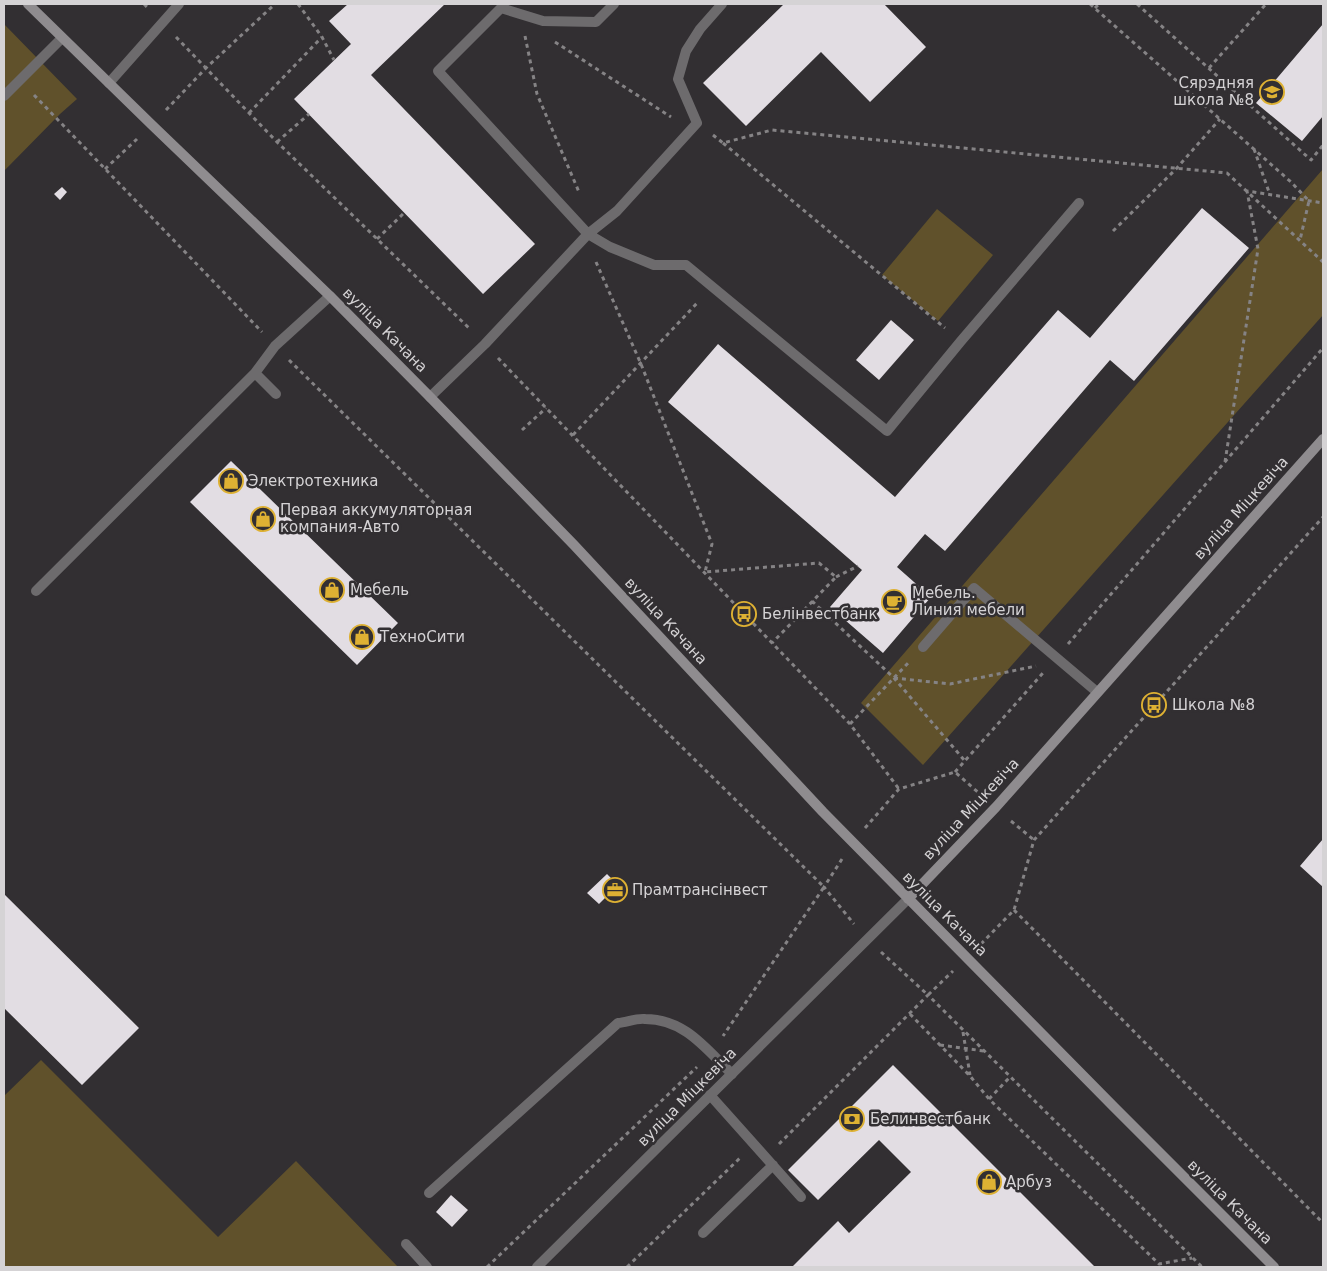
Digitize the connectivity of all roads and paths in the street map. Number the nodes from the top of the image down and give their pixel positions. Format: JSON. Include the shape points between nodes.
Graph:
{"nodes":[{"id":1,"x":28,"y":4,"type":"edge"},
{"id":2,"x":144,"y":4,"type":"edge"},
{"id":3,"x":179,"y":4,"type":"edge"},
{"id":4,"x":275,"y":4,"type":"edge"},
{"id":5,"x":298,"y":4,"type":"edge"},
{"id":6,"x":614,"y":4,"type":"edge"},
{"id":7,"x":722,"y":4,"type":"edge"},
{"id":8,"x":1090,"y":4,"type":"edge"},
{"id":9,"x":1099,"y":4,"type":"edge"},
{"id":10,"x":1137,"y":4,"type":"edge"},
{"id":11,"x":1266,"y":4,"type":"edge"},
{"id":12,"x":501,"y":8,"type":"junction"},
{"id":13,"x":1095,"y":8,"type":"junction"},
{"id":14,"x":162,"y":22,"type":"junction"},
{"id":15,"x":322,"y":37,"type":"junction"},
{"id":16,"x":62,"y":38,"type":"junction"},
{"id":17,"x":554,"y":42,"type":"dead end"},
{"id":18,"x":334,"y":60,"type":"dead end"},
{"id":19,"x":206,"y":68,"type":"junction"},
{"id":20,"x":1209,"y":68,"type":"junction"},
{"id":21,"x":20,"y":80,"type":"junction"},
{"id":22,"x":109,"y":83,"type":"junction"},
{"id":23,"x":4,"y":96,"type":"edge"},
{"id":24,"x":249,"y":113,"type":"junction"},
{"id":25,"x":308,"y":114,"type":"dead end"},
{"id":26,"x":1220,"y":119,"type":"junction"},
{"id":27,"x":697,"y":123,"type":"junction"},
{"id":28,"x":277,"y":142,"type":"junction"},
{"id":29,"x":723,"y":143,"type":"junction"},
{"id":30,"x":1323,"y":145,"type":"edge"},
{"id":31,"x":1254,"y":149,"type":"junction"},
{"id":32,"x":1176,"y":169,"type":"junction"},
{"id":33,"x":1247,"y":191,"type":"junction"},
{"id":34,"x":579,"y":192,"type":"dead end"},
{"id":35,"x":1270,"y":195,"type":"junction"},
{"id":36,"x":1309,"y":201,"type":"junction"},
{"id":37,"x":1079,"y":203,"type":"dead end"},
{"id":38,"x":1323,"y":203,"type":"edge"},
{"id":39,"x":404,"y":213,"type":"dead end"},
{"id":40,"x":1112,"y":231,"type":"dead end"},
{"id":41,"x":588,"y":234,"type":"junction"},
{"id":42,"x":377,"y":239,"type":"junction"},
{"id":43,"x":1300,"y":240,"type":"junction"},
{"id":44,"x":593,"y":257,"type":"dead end"},
{"id":45,"x":1323,"y":262,"type":"edge"},
{"id":46,"x":713,"y":287,"type":"junction"},
{"id":47,"x":330,"y":296,"type":"junction"},
{"id":48,"x":961,"y":341,"type":"junction"},
{"id":49,"x":485,"y":344,"type":"junction"},
{"id":50,"x":275,"y":346,"type":"junction"},
{"id":51,"x":1323,"y":348,"type":"edge"},
{"id":52,"x":641,"y":364,"type":"junction"},
{"id":53,"x":256,"y":373,"type":"junction"},
{"id":54,"x":276,"y":394,"type":"dead end"},
{"id":55,"x":430,"y":397,"type":"junction"},
{"id":56,"x":546,"y":408,"type":"junction"},
{"id":57,"x":522,"y":430,"type":"dead end"},
{"id":58,"x":573,"y":435,"type":"junction"},
{"id":59,"x":1323,"y":439,"type":"edge"},
{"id":60,"x":1224,"y":462,"type":"junction"},
{"id":61,"x":1323,"y":517,"type":"edge"},
{"id":62,"x":858,"y":566,"type":"dead end"},
{"id":63,"x":705,"y":572,"type":"junction"},
{"id":64,"x":836,"y":577,"type":"junction"},
{"id":65,"x":36,"y":591,"type":"dead end"},
{"id":66,"x":812,"y":601,"type":"junction"},
{"id":67,"x":772,"y":642,"type":"junction"},
{"id":68,"x":923,"y":647,"type":"joint"},
{"id":69,"x":1056,"y":658,"type":"junction"},
{"id":70,"x":1043,"y":664,"type":"dead end"},
{"id":71,"x":894,"y":678,"type":"junction"},
{"id":72,"x":1097,"y":692,"type":"junction"},
{"id":73,"x":850,"y":724,"type":"junction"},
{"id":74,"x":965,"y":760,"type":"junction"},
{"id":75,"x":956,"y":772,"type":"dead end"},
{"id":76,"x":899,"y":789,"type":"dead end"},
{"id":77,"x":1034,"y":840,"type":"dead end"},
{"id":78,"x":908,"y":898,"type":"junction"},
{"id":79,"x":1014,"y":910,"type":"dead end"},
{"id":80,"x":910,"y":1014,"type":"junction"},
{"id":81,"x":963,"y":1031,"type":"junction"},
{"id":82,"x":940,"y":1044,"type":"junction"},
{"id":83,"x":966,"y":1048,"type":"junction"},
{"id":84,"x":984,"y":1051,"type":"junction"},
{"id":85,"x":711,"y":1053,"type":"junction"},
{"id":86,"x":732,"y":1074,"type":"junction"},
{"id":87,"x":970,"y":1076,"type":"junction"},
{"id":88,"x":1010,"y":1077,"type":"junction"},
{"id":89,"x":710,"y":1095,"type":"junction"},
{"id":90,"x":989,"y":1099,"type":"junction"},
{"id":91,"x":769,"y":1161,"type":"junction"},
{"id":92,"x":429,"y":1192,"type":"dead end"},
{"id":93,"x":801,"y":1197,"type":"dead end"},
{"id":94,"x":1323,"y":1222,"type":"edge"},
{"id":95,"x":703,"y":1232,"type":"dead end"},
{"id":96,"x":406,"y":1244,"type":"dead end"},
{"id":97,"x":1192,"y":1258,"type":"junction"},
{"id":98,"x":427,"y":1267,"type":"edge"},
{"id":99,"x":488,"y":1267,"type":"edge"},
{"id":100,"x":537,"y":1267,"type":"edge"},
{"id":101,"x":627,"y":1267,"type":"edge"},
{"id":102,"x":1202,"y":1267,"type":"edge"},
{"id":103,"x":1274,"y":1267,"type":"edge"}],
"edges":[{"from":1,"to":16,"type":"main road","name":"вуліца Качана"},
{"from":2,"to":14,"type":"path"},
{"from":3,"to":14,"type":"street"},
{"from":4,"to":19,"type":"path"},
{"from":5,"to":15,"type":"path"},
{"from":6,"to":12,"type":"street","via":[[596,22],[542,21]]},
{"from":7,"to":27,"type":"street","via":[[686,51],[678,79]]},
{"from":8,"to":13,"type":"path"},
{"from":9,"to":13,"type":"path"},
{"from":10,"to":20,"type":"path"},
{"from":11,"to":20,"type":"path"},
{"from":12,"to":34,"type":"path","via":[[521,21],[537,94]]},
{"from":12,"to":41,"type":"street","via":[[438,70]]},
{"from":13,"to":26,"type":"path"},
{"from":14,"to":19,"type":"path"},
{"from":14,"to":22,"type":"street"},
{"from":15,"to":18,"type":"path"},
{"from":15,"to":24,"type":"path"},
{"from":16,"to":21,"type":"street"},
{"from":16,"to":22,"type":"main road","name":"вуліца Качана"},
{"from":17,"to":27,"type":"path","via":[[675,120]]},
{"from":19,"to":24,"type":"path"},
{"from":20,"to":30,"type":"path","via":[[1311,160]]},
{"from":21,"to":23,"type":"street"},
{"from":21,"to":50,"type":"path"},
{"from":22,"to":47,"type":"main road","name":"вуліца Качана"},
{"from":24,"to":28,"type":"path"},
{"from":25,"to":28,"type":"path"},
{"from":26,"to":31,"type":"path"},
{"from":26,"to":32,"type":"path"},
{"from":27,"to":29,"type":"path"},
{"from":27,"to":41,"type":"street","via":[[617,211]]},
{"from":28,"to":42,"type":"path"},
{"from":29,"to":32,"type":"path","via":[[772,130]]},
{"from":29,"to":48,"type":"path"},
{"from":31,"to":35,"type":"path"},
{"from":31,"to":36,"type":"path"},
{"from":32,"to":33,"type":"path","via":[[1227,173]]},
{"from":32,"to":40,"type":"path"},
{"from":33,"to":35,"type":"path"},
{"from":33,"to":43,"type":"path"},
{"from":33,"to":60,"type":"path","via":[[1258,249]]},
{"from":35,"to":36,"type":"path"},
{"from":36,"to":38,"type":"path"},
{"from":36,"to":43,"type":"path"},
{"from":37,"to":48,"type":"street"},
{"from":39,"to":42,"type":"path"},
{"from":41,"to":46,"type":"street","via":[[654,265],[686,265]]},
{"from":41,"to":49,"type":"street"},
{"from":42,"to":49,"type":"path"},
{"from":43,"to":45,"type":"path"},
{"from":44,"to":52,"type":"path"},
{"from":46,"to":48,"type":"street","via":[[887,431]]},
{"from":46,"to":52,"type":"path"},
{"from":47,"to":50,"type":"street"},
{"from":47,"to":55,"type":"main road","name":"вуліца Качана"},
{"from":49,"to":55,"type":"street"},
{"from":49,"to":56,"type":"path"},
{"from":50,"to":53,"type":"street"},
{"from":50,"to":85,"type":"path","via":[[824,887]]},
{"from":51,"to":60,"type":"path"},
{"from":52,"to":58,"type":"path"},
{"from":52,"to":63,"type":"path","via":[[712,544]]},
{"from":53,"to":54,"type":"street"},
{"from":53,"to":65,"type":"street"},
{"from":55,"to":78,"type":"main road","name":"вуліца Качана"},
{"from":56,"to":57,"type":"path"},
{"from":56,"to":58,"type":"path"},
{"from":58,"to":63,"type":"path"},
{"from":59,"to":72,"type":"main road","name":"вуліца Міцкевіча"},
{"from":60,"to":69,"type":"path"},
{"from":61,"to":77,"type":"path"},
{"from":62,"to":64,"type":"path"},
{"from":63,"to":64,"type":"path","via":[[819,563]]},
{"from":63,"to":67,"type":"path"},
{"from":64,"to":66,"type":"path"},
{"from":66,"to":67,"type":"path"},
{"from":66,"to":71,"type":"path"},
{"from":67,"to":73,"type":"path"},
{"from":68,"to":69,"type":"street","via":[[974,588]]},
{"from":68,"to":71,"type":"path"},
{"from":69,"to":72,"type":"street"},
{"from":69,"to":74,"type":"path"},
{"from":70,"to":71,"type":"path","via":[[950,684]]},
{"from":71,"to":73,"type":"path"},
{"from":71,"to":74,"type":"path"},
{"from":72,"to":78,"type":"main road","name":"вуліца Міцкевіча","via":[[996,807]]},
{"from":73,"to":76,"type":"path"},
{"from":74,"to":75,"type":"path"},
{"from":78,"to":86,"type":"street","name":"вуліца Міцкевіча"},
{"from":78,"to":103,"type":"main road","name":"вуліца Качана"},
{"from":79,"to":94,"type":"path"},
{"from":80,"to":81,"type":"path","via":[[928,995]]},
{"from":80,"to":82,"type":"path"},
{"from":80,"to":91,"type":"path"},
{"from":81,"to":83,"type":"path"},
{"from":81,"to":84,"type":"path"},
{"from":82,"to":83,"type":"path"},
{"from":82,"to":87,"type":"path"},
{"from":83,"to":84,"type":"path"},
{"from":83,"to":87,"type":"path"},
{"from":84,"to":88,"type":"path"},
{"from":85,"to":86,"type":"street"},
{"from":85,"to":92,"type":"street","via":[[692,1035],[670,1022],[644,1018],[618,1023]]},
{"from":85,"to":99,"type":"path"},
{"from":86,"to":89,"type":"street","name":"вуліца Міцкевіча"},
{"from":87,"to":90,"type":"path"},
{"from":88,"to":90,"type":"path"},
{"from":88,"to":97,"type":"path"},
{"from":89,"to":91,"type":"street"},
{"from":89,"to":100,"type":"street","name":"вуліца Міцкевіча"},
{"from":90,"to":97,"type":"path","via":[[1159,1264]]},
{"from":91,"to":93,"type":"street"},
{"from":91,"to":95,"type":"street"},
{"from":91,"to":101,"type":"path","via":[[741,1158]]},
{"from":96,"to":98,"type":"street"},
{"from":97,"to":102,"type":"path"}]}
